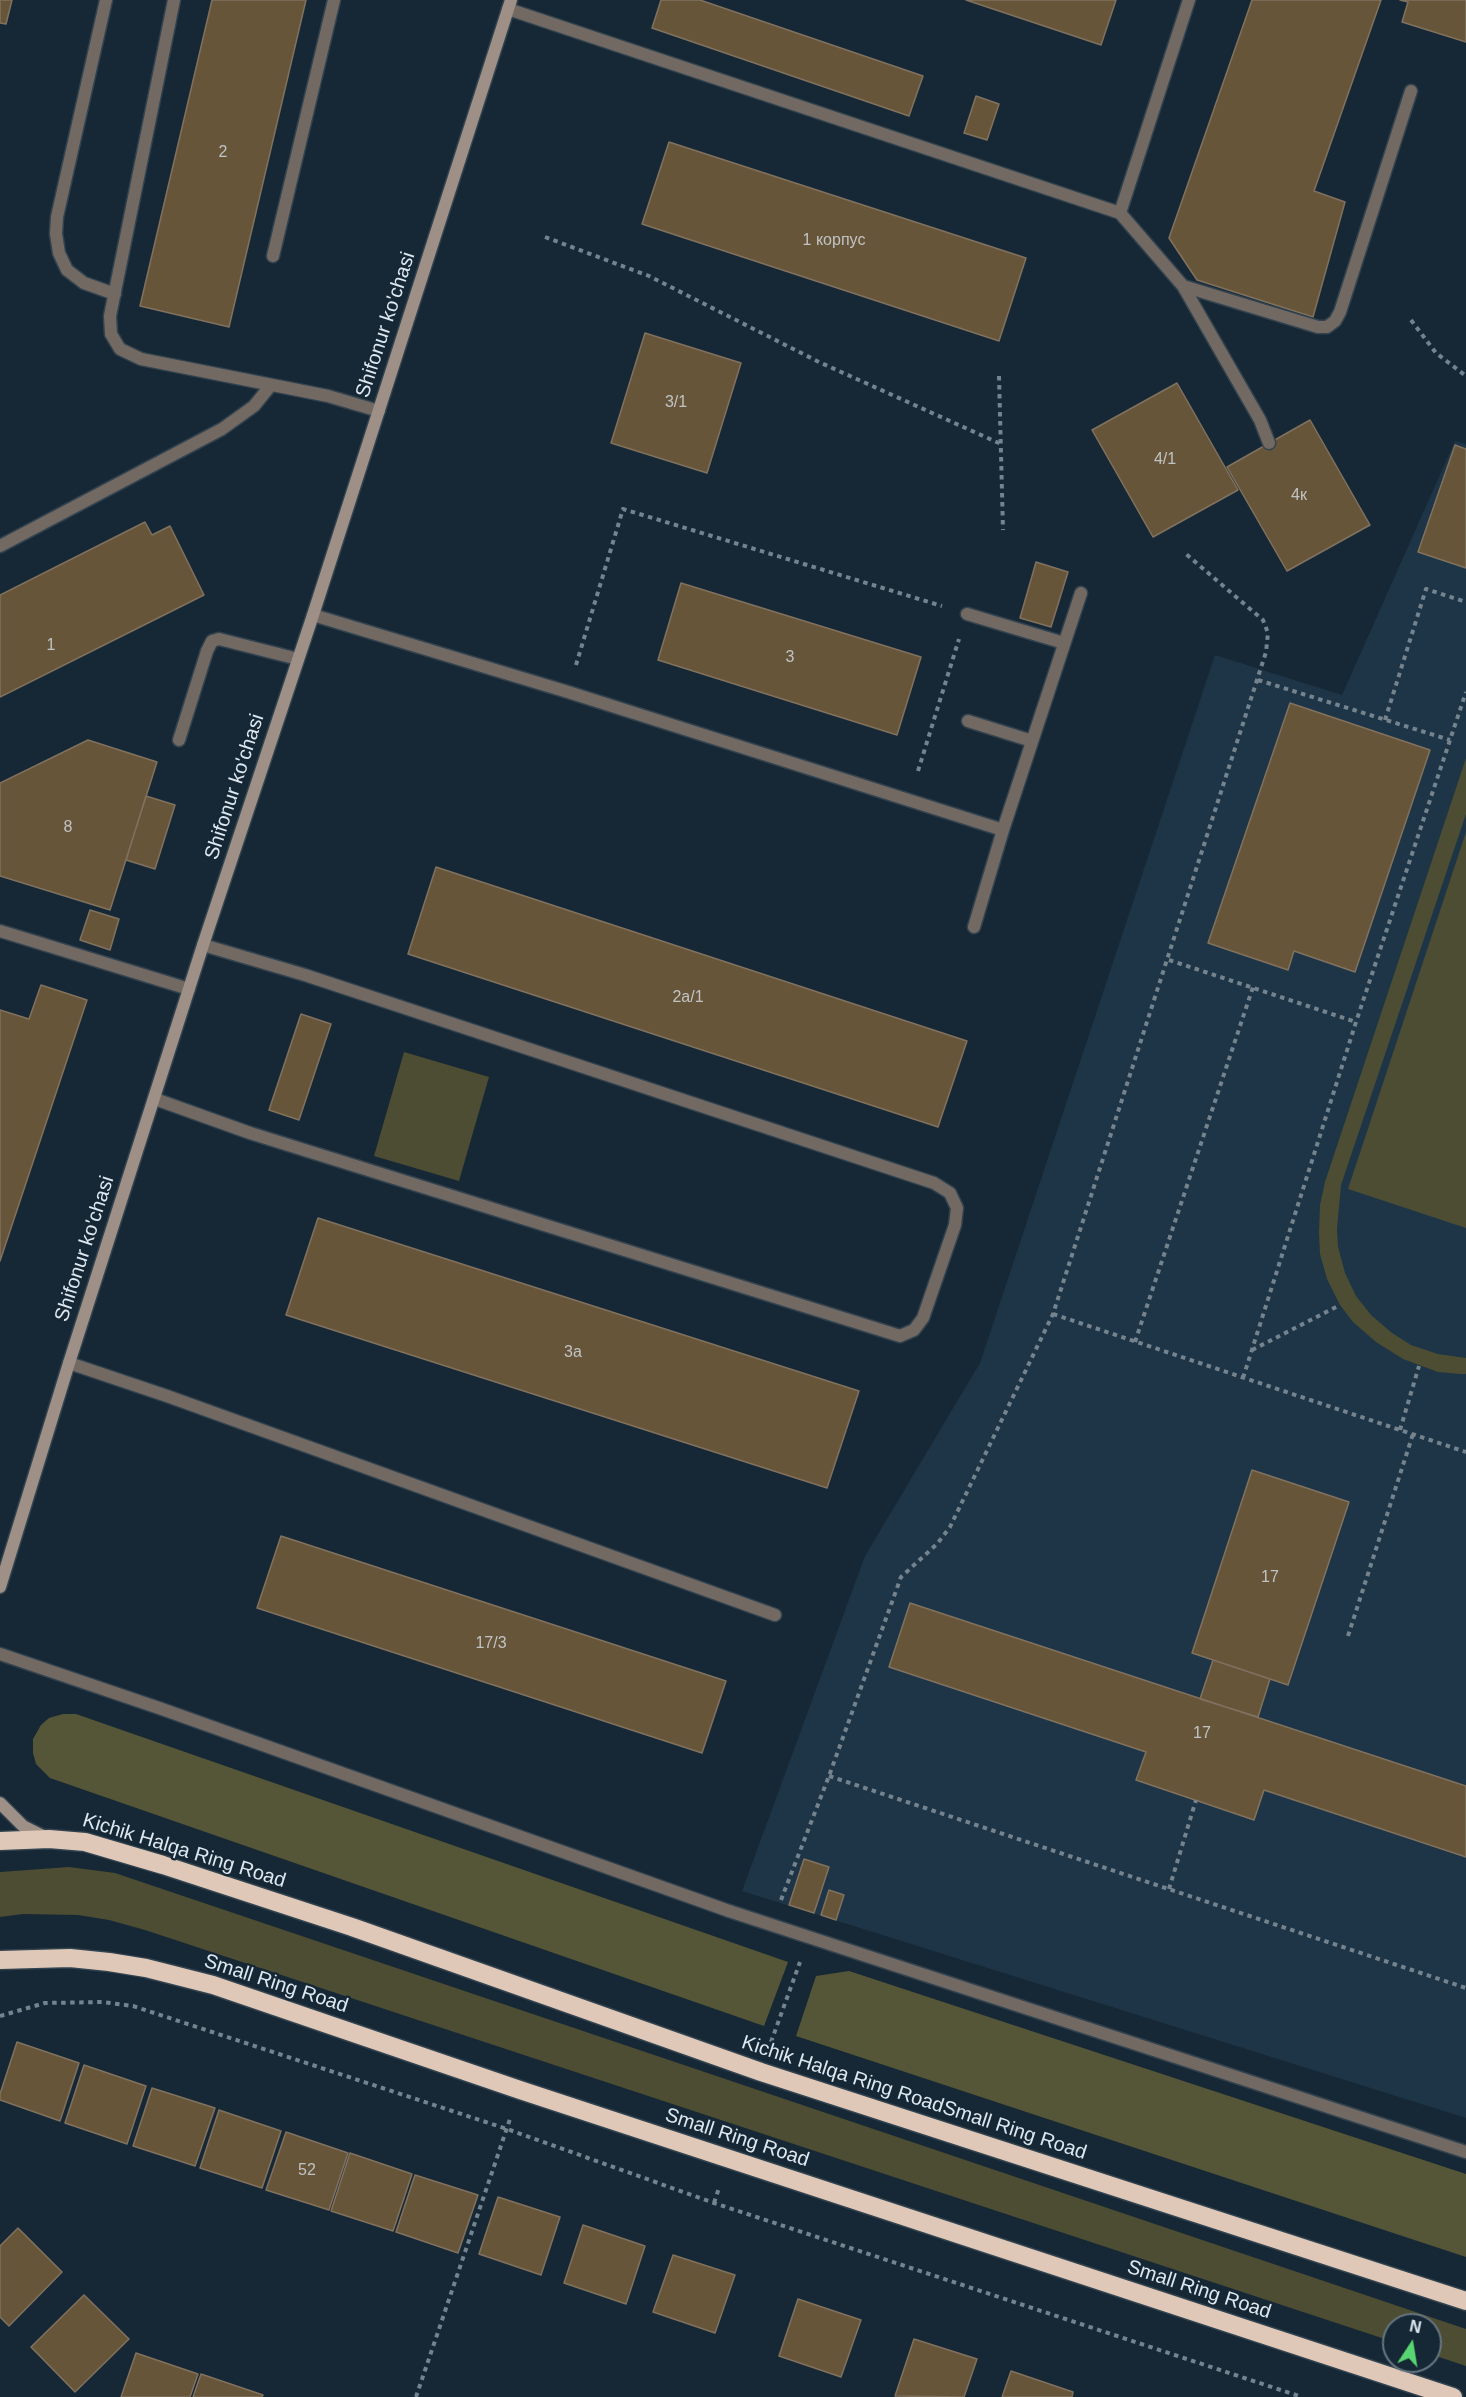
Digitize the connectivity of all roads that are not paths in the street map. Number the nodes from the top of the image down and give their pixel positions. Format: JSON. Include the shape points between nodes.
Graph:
{"nodes":[{"id":1,"x":106,"y":0,"type":"edge"},
{"id":2,"x":174,"y":0,"type":"edge"},
{"id":3,"x":334,"y":0,"type":"edge"},
{"id":4,"x":1189,"y":0,"type":"edge"},
{"id":5,"x":509,"y":5,"type":"edge"},
{"id":6,"x":1411,"y":91,"type":"dead end"},
{"id":7,"x":1120,"y":213,"type":"junction"},
{"id":8,"x":273,"y":256,"type":"dead end"},
{"id":9,"x":1183,"y":286,"type":"junction"},
{"id":10,"x":115,"y":294,"type":"junction"},
{"id":11,"x":271,"y":385,"type":"junction"},
{"id":12,"x":379,"y":411,"type":"junction"},
{"id":13,"x":1269,"y":443,"type":"dead end"},
{"id":14,"x":0,"y":546,"type":"edge"},
{"id":15,"x":1081,"y":593,"type":"dead end"},
{"id":16,"x":967,"y":614,"type":"road end"},
{"id":17,"x":313,"y":615,"type":"junction"},
{"id":18,"x":1064,"y":643,"type":"junction"},
{"id":19,"x":298,"y":659,"type":"junction"},
{"id":20,"x":968,"y":721,"type":"dead end"},
{"id":21,"x":179,"y":740,"type":"dead end"},
{"id":22,"x":1032,"y":741,"type":"junction"},
{"id":23,"x":1003,"y":830,"type":"junction"},
{"id":24,"x":974,"y":927,"type":"dead end"},
{"id":25,"x":0,"y":931,"type":"edge"},
{"id":26,"x":203,"y":945,"type":"junction"},
{"id":27,"x":189,"y":989,"type":"junction"},
{"id":28,"x":154,"y":1099,"type":"junction"},
{"id":29,"x":69,"y":1363,"type":"junction"},
{"id":30,"x":0,"y":1587,"type":"edge"},
{"id":31,"x":775,"y":1615,"type":"dead end"},
{"id":32,"x":0,"y":1654,"type":"edge"},
{"id":33,"x":0,"y":1803,"type":"edge"},
{"id":34,"x":49,"y":1839,"type":"junction"},
{"id":35,"x":0,"y":1841,"type":"edge"},
{"id":36,"x":0,"y":1960,"type":"edge"},
{"id":37,"x":1466,"y":2152,"type":"edge"},
{"id":38,"x":1466,"y":2301,"type":"edge"},
{"id":39,"x":1453,"y":2397,"type":"edge"}],
"edges":[{"from":1,"to":10,"type":"street","via":[[56,234],[67,270],[84,283]]},
{"from":2,"to":10,"type":"street"},
{"from":3,"to":8,"type":"street"},
{"from":4,"to":7,"type":"street"},
{"from":5,"to":7,"type":"street"},
{"from":5,"to":12,"type":"street","name":"Shifonur ko'chasi"},
{"from":6,"to":9,"type":"street","via":[[1335,321],[1318,327]]},
{"from":7,"to":9,"type":"street"},
{"from":9,"to":13,"type":"street","via":[[1260,420]]},
{"from":10,"to":11,"type":"street","via":[[111,334],[120,349],[141,359]]},
{"from":11,"to":12,"type":"street"},
{"from":11,"to":14,"type":"street","via":[[254,406],[222,429]]},
{"from":12,"to":17,"type":"street","name":"Shifonur ko'chasi"},
{"from":15,"to":18,"type":"street"},
{"from":16,"to":18,"type":"street"},
{"from":17,"to":19,"type":"street","name":"Shifonur ko'chasi"},
{"from":17,"to":23,"type":"street"},
{"from":18,"to":22,"type":"street"},
{"from":19,"to":21,"type":"street","via":[[219,639],[212,641]]},
{"from":19,"to":26,"type":"street","name":"Shifonur ko'chasi"},
{"from":20,"to":22,"type":"street"},
{"from":22,"to":23,"type":"street"},
{"from":23,"to":24,"type":"street"},
{"from":25,"to":27,"type":"street"},
{"from":26,"to":27,"type":"street","name":"Shifonur ko'chasi"},
{"from":26,"to":28,"type":"street","via":[[305,975],[934,1183],[950,1193],[957,1208],[955,1225],[922,1318],[914,1330],[900,1336],[250,1133]]},
{"from":27,"to":28,"type":"street","name":"Shifonur ko'chasi"},
{"from":28,"to":29,"type":"street","name":"Shifonur ko'chasi"},
{"from":29,"to":30,"type":"street","name":"Shifonur ko'chasi"},
{"from":29,"to":31,"type":"street"},
{"from":32,"to":37,"type":"street","via":[[772,1926]]},
{"from":33,"to":34,"type":"street","via":[[23,1826]]},
{"from":34,"to":35,"type":"highway"},
{"from":34,"to":38,"type":"highway","name":"Kichik Halqa Ring RoadSmall Ring Road","via":[[85,1842],[186,1872],[761,2072]]},
{"from":36,"to":39,"type":"highway","name":"Small Ring Road","via":[[70,1958],[146,1968],[213,1986]]}]}
